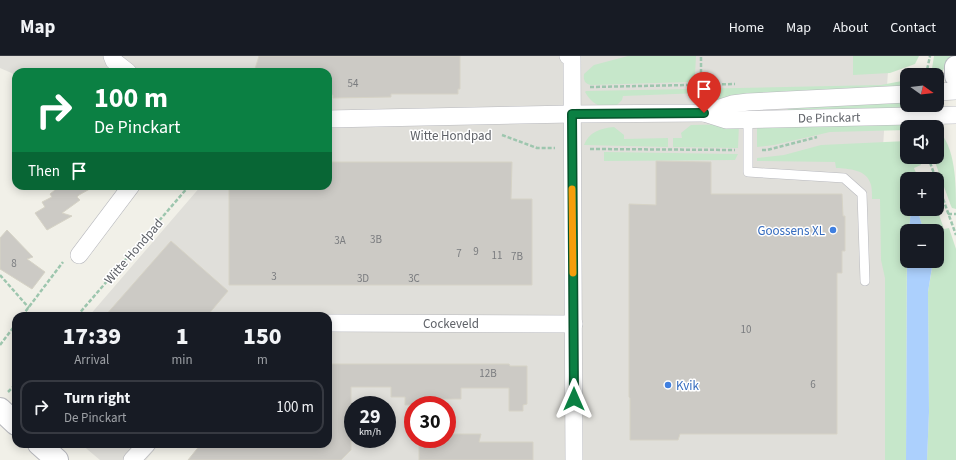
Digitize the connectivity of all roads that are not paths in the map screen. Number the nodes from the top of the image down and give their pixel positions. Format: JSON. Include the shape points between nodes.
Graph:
{"nodes":[{"id":1,"x":112,"y":56,"type":"edge"},
{"id":2,"x":574,"y":57,"type":"edge"},
{"id":3,"x":956,"y":67,"type":"edge"},
{"id":4,"x":123,"y":68,"type":"edge"},
{"id":5,"x":956,"y":76,"type":"edge"},
{"id":6,"x":956,"y":91,"type":"edge"},
{"id":7,"x":944,"y":92,"type":"edge"},
{"id":8,"x":900,"y":94,"type":"edge"},
{"id":9,"x":748,"y":102,"type":"junction"},
{"id":10,"x":704,"y":113,"type":"junction"},
{"id":11,"x":572,"y":114,"type":"junction"},
{"id":12,"x":956,"y":115,"type":"edge"},
{"id":13,"x":748,"y":119,"type":"junction"},
{"id":14,"x":332,"y":120,"type":"edge"},
{"id":15,"x":128,"y":190,"type":"edge"},
{"id":16,"x":79,"y":255,"type":"road end"},
{"id":17,"x":865,"y":281,"type":"dead end"},
{"id":18,"x":332,"y":323,"type":"edge"},
{"id":19,"x":574,"y":324,"type":"junction"},
{"id":20,"x":0,"y":410,"type":"edge"},
{"id":21,"x":12,"y":420,"type":"edge"},
{"id":22,"x":44,"y":448,"type":"edge"},
{"id":23,"x":143,"y":448,"type":"edge"},
{"id":24,"x":57,"y":460,"type":"edge"},
{"id":25,"x":132,"y":460,"type":"edge"},
{"id":26,"x":574,"y":460,"type":"edge"}],
"edges":[{"from":1,"to":4,"type":"street"},
{"from":2,"to":11,"type":"street"},
{"from":3,"to":5,"type":"street"},
{"from":6,"to":7,"type":"street"},
{"from":8,"to":9,"type":"street","name":"De Pinckart"},
{"from":9,"to":10,"type":"street","name":"De Pinckart"},
{"from":9,"to":13,"type":"lane"},
{"from":10,"to":11,"type":"street","name":"De Pinckart"},
{"from":10,"to":13,"type":"street","name":"De Pinckart","via":[[726,120]]},
{"from":11,"to":14,"type":"street","name":"Witte Hondpad"},
{"from":11,"to":19,"type":"street"},
{"from":12,"to":13,"type":"street","name":"De Pinckart"},
{"from":13,"to":17,"type":"lane","via":[[748,172],[844,178],[862,194]]},
{"from":15,"to":16,"type":"street"},
{"from":18,"to":19,"type":"street","name":"Cockeveld"},
{"from":19,"to":26,"type":"street"},
{"from":20,"to":21,"type":"street"},
{"from":22,"to":24,"type":"street"},
{"from":23,"to":25,"type":"street"}]}
